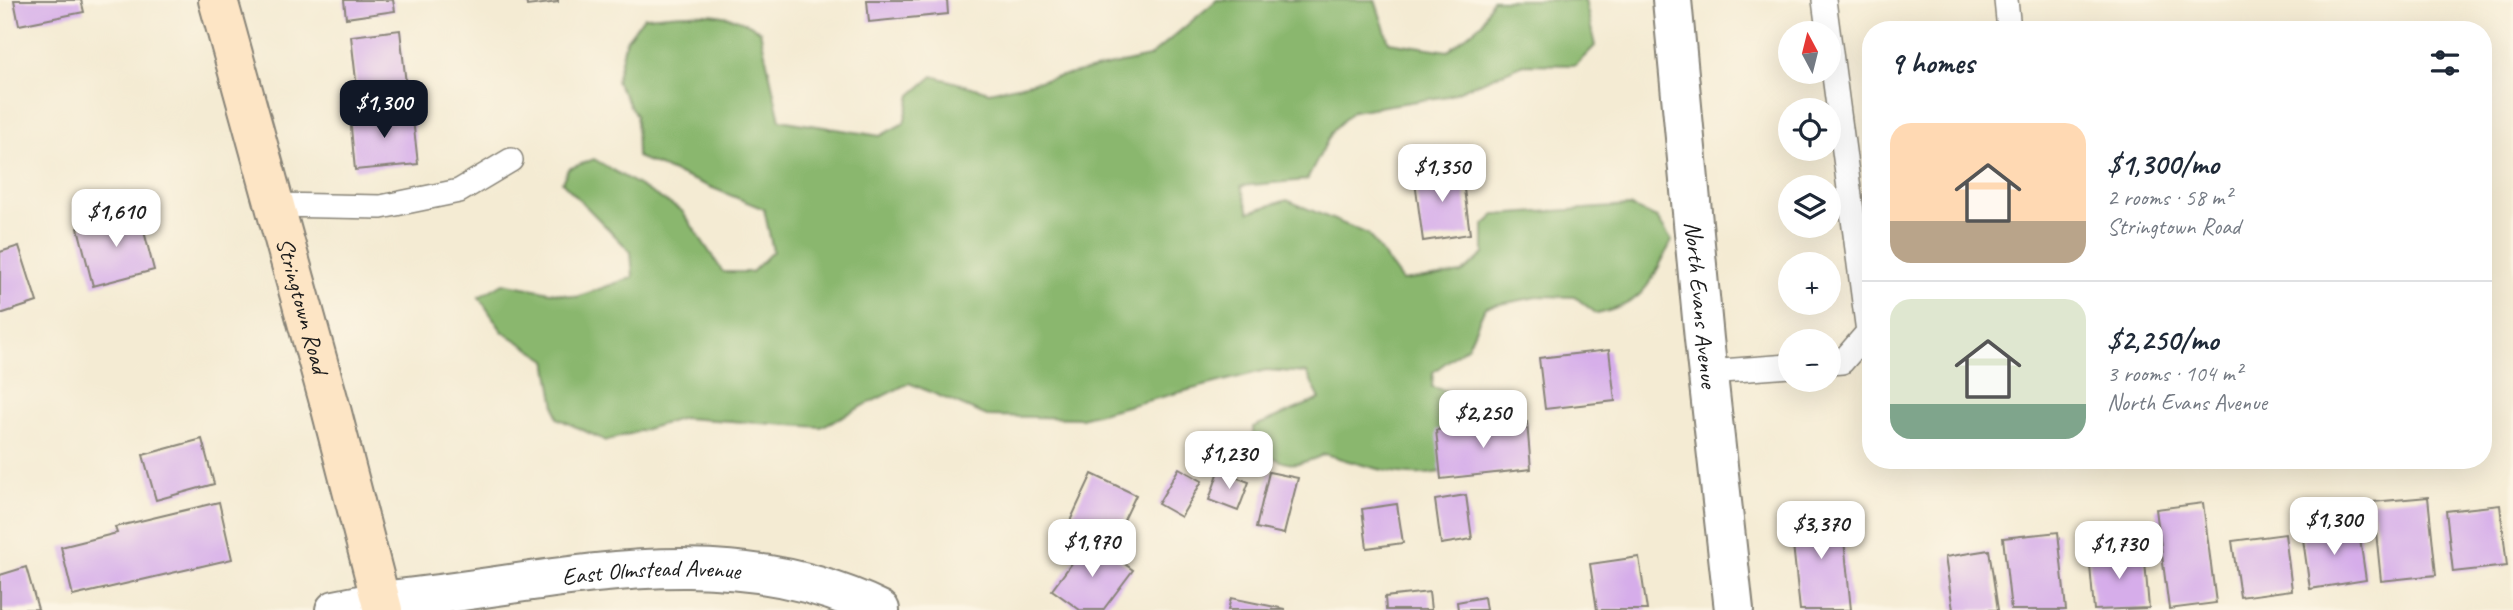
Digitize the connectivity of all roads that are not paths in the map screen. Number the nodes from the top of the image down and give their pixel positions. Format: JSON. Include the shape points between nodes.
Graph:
{"nodes":[{"id":1,"x":218,"y":0,"type":"edge"},
{"id":2,"x":1672,"y":0,"type":"edge"},
{"id":3,"x":1825,"y":0,"type":"edge"},
{"id":4,"x":2006,"y":0,"type":"edge"},
{"id":5,"x":2008,"y":21,"type":"edge"},
{"id":6,"x":511,"y":160,"type":"dead end"},
{"id":7,"x":275,"y":205,"type":"junction"},
{"id":8,"x":1862,"y":286,"type":"edge"},
{"id":9,"x":1862,"y":337,"type":"edge"},
{"id":10,"x":1841,"y":357,"type":"edge"},
{"id":11,"x":1862,"y":360,"type":"edge"},
{"id":12,"x":1841,"y":362,"type":"edge"},
{"id":13,"x":1778,"y":367,"type":"edge"},
{"id":14,"x":1707,"y":372,"type":"junction"},
{"id":15,"x":381,"y":605,"type":"edge"},
{"id":16,"x":335,"y":610,"type":"edge"},
{"id":17,"x":880,"y":610,"type":"edge"},
{"id":18,"x":1734,"y":610,"type":"edge"}],
"edges":[{"from":1,"to":7,"type":"main road","name":"Stringtown Road"},
{"from":2,"to":14,"type":"street","name":"North Evans Avenue"},
{"from":3,"to":8,"type":"lane"},
{"from":4,"to":5,"type":"lane"},
{"from":6,"to":7,"type":"lane","via":[[459,191],[381,207]]},
{"from":7,"to":15,"type":"main road","name":"Stringtown Road"},
{"from":9,"to":10,"type":"lane"},
{"from":11,"to":12,"type":"lane"},
{"from":13,"to":14,"type":"lane"},
{"from":14,"to":18,"type":"street","name":"North Evans Avenue"},
{"from":15,"to":16,"type":"street","name":"East Olmstead Avenue"},
{"from":15,"to":17,"type":"street","name":"East Olmstead Avenue","via":[[599,570],[731,568],[848,594]]}]}
